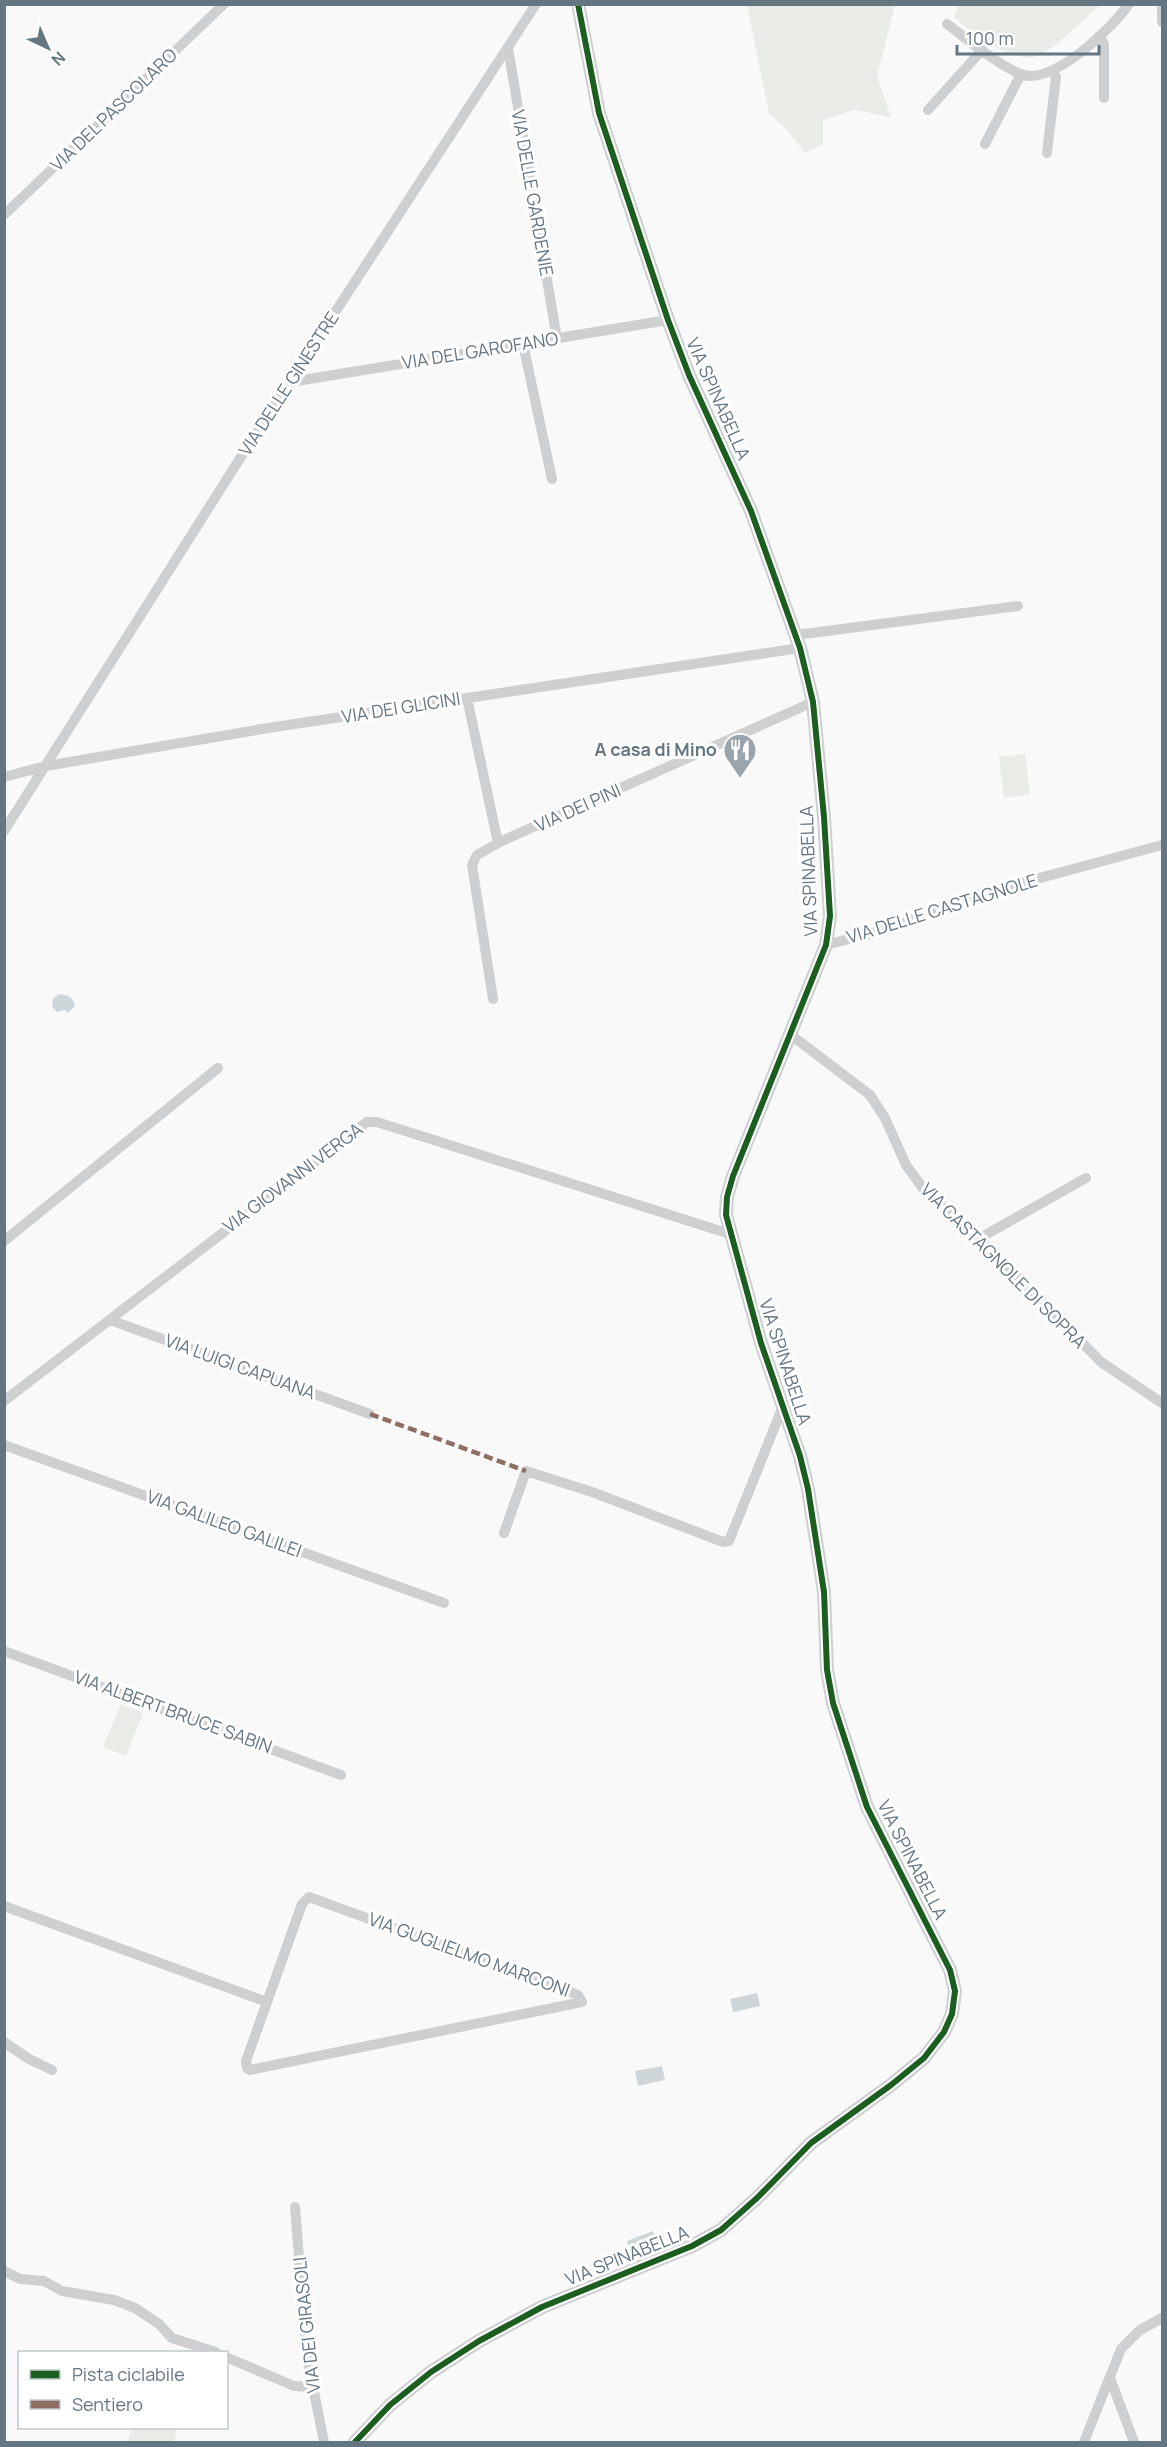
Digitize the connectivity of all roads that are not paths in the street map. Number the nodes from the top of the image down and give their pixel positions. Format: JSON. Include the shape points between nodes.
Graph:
{"nodes":[{"id":1,"x":224,"y":4,"type":"edge"},
{"id":2,"x":536,"y":4,"type":"edge"},
{"id":3,"x":578,"y":4,"type":"edge"},
{"id":4,"x":1129,"y":4,"type":"edge"},
{"id":5,"x":1162,"y":4,"type":"edge"},
{"id":6,"x":1162,"y":22,"type":"edge"},
{"id":7,"x":947,"y":24,"type":"dead end"},
{"id":8,"x":1099,"y":36,"type":"junction"},
{"id":9,"x":508,"y":48,"type":"junction"},
{"id":10,"x":982,"y":50,"type":"junction"},
{"id":11,"x":1053,"y":71,"type":"junction"},
{"id":12,"x":1021,"y":74,"type":"junction"},
{"id":13,"x":1104,"y":98,"type":"dead end"},
{"id":14,"x":928,"y":110,"type":"dead end"},
{"id":15,"x":985,"y":144,"type":"dead end"},
{"id":16,"x":1047,"y":153,"type":"dead end"},
{"id":17,"x":4,"y":215,"type":"edge"},
{"id":18,"x":668,"y":320,"type":"junction"},
{"id":19,"x":557,"y":339,"type":"junction"},
{"id":20,"x":523,"y":344,"type":"junction"},
{"id":21,"x":291,"y":382,"type":"junction"},
{"id":22,"x":552,"y":478,"type":"dead end"},
{"id":23,"x":1018,"y":606,"type":"dead end"},
{"id":24,"x":798,"y":642,"type":"junction"},
{"id":25,"x":467,"y":698,"type":"junction"},
{"id":26,"x":813,"y":702,"type":"junction"},
{"id":27,"x":46,"y":766,"type":"junction"},
{"id":28,"x":4,"y":777,"type":"edge"},
{"id":29,"x":4,"y":831,"type":"edge"},
{"id":30,"x":498,"y":843,"type":"junction"},
{"id":31,"x":1162,"y":845,"type":"edge"},
{"id":32,"x":826,"y":945,"type":"junction"},
{"id":33,"x":493,"y":999,"type":"dead end"},
{"id":34,"x":792,"y":1035,"type":"junction"},
{"id":35,"x":218,"y":1068,"type":"dead end"},
{"id":36,"x":1086,"y":1178,"type":"dead end"},
{"id":37,"x":730,"y":1234,"type":"junction"},
{"id":38,"x":978,"y":1239,"type":"junction"},
{"id":39,"x":4,"y":1241,"type":"edge"},
{"id":40,"x":110,"y":1320,"type":"junction"},
{"id":41,"x":4,"y":1401,"type":"edge"},
{"id":42,"x":1162,"y":1403,"type":"edge"},
{"id":43,"x":783,"y":1406,"type":"junction"},
{"id":44,"x":370,"y":1414,"type":"dead end"},
{"id":45,"x":4,"y":1445,"type":"edge"},
{"id":46,"x":504,"y":1533,"type":"dead end"},
{"id":47,"x":444,"y":1603,"type":"dead end"},
{"id":48,"x":4,"y":1651,"type":"edge"},
{"id":49,"x":341,"y":1774,"type":"dead end"},
{"id":50,"x":4,"y":1906,"type":"edge"},
{"id":51,"x":267,"y":2002,"type":"junction"},
{"id":52,"x":4,"y":2042,"type":"edge"},
{"id":53,"x":52,"y":2070,"type":"dead end"},
{"id":54,"x":295,"y":2207,"type":"dead end"},
{"id":55,"x":4,"y":2271,"type":"edge"},
{"id":56,"x":1160,"y":2320,"type":"edge"},
{"id":57,"x":1162,"y":2332,"type":"edge"},
{"id":58,"x":213,"y":2351,"type":"edge"},
{"id":59,"x":228,"y":2358,"type":"edge"},
{"id":60,"x":1110,"y":2378,"type":"junction"},
{"id":61,"x":312,"y":2387,"type":"junction"},
{"id":62,"x":324,"y":2442,"type":"edge"},
{"id":63,"x":355,"y":2442,"type":"edge"},
{"id":64,"x":1084,"y":2442,"type":"edge"},
{"id":65,"x":1134,"y":2442,"type":"edge"}],
"edges":[{"from":1,"to":17,"type":"street","name":"VIA DEL PASCOLARO"},
{"from":2,"to":9,"type":"street","name":"VIA DELLE GINESTRE"},
{"from":3,"to":18,"type":"street","name":"VIA SPINABELLA","via":[[599,114]]},
{"from":4,"to":8,"type":"street"},
{"from":5,"to":6,"type":"street"},
{"from":7,"to":10,"type":"street"},
{"from":8,"to":11,"type":"street"},
{"from":8,"to":13,"type":"street","via":[[1104,44]]},
{"from":9,"to":19,"type":"street","name":"VIA DELLE GARDENIE"},
{"from":9,"to":21,"type":"street","name":"VIA DELLE GINESTRE"},
{"from":10,"to":12,"type":"street"},
{"from":10,"to":14,"type":"street"},
{"from":11,"to":12,"type":"street"},
{"from":11,"to":16,"type":"street","via":[[1056,77]]},
{"from":12,"to":15,"type":"street"},
{"from":18,"to":19,"type":"street","name":"VIA DEL GAROFANO"},
{"from":18,"to":24,"type":"street","name":"VIA SPINABELLA","via":[[688,375],[749,505]]},
{"from":19,"to":20,"type":"street","name":"VIA DEL GAROFANO"},
{"from":20,"to":21,"type":"street","name":"VIA DEL GAROFANO"},
{"from":20,"to":22,"type":"street"},
{"from":21,"to":27,"type":"street","name":"VIA DELLE GINESTRE"},
{"from":23,"to":24,"type":"street","name":"VIA DEI GLICINI"},
{"from":24,"to":25,"type":"street","name":"VIA DEI GLICINI"},
{"from":24,"to":26,"type":"street","name":"VIA SPINABELLA"},
{"from":25,"to":27,"type":"street","name":"VIA DEI GLICINI"},
{"from":25,"to":30,"type":"street"},
{"from":26,"to":30,"type":"street","name":"VIA DEI PINI"},
{"from":26,"to":32,"type":"street","name":"VIA SPINABELLA","via":[[830,916]]},
{"from":27,"to":28,"type":"street","name":"VIA DEI GLICINI"},
{"from":27,"to":29,"type":"street","name":"VIA DELLE GINESTRE"},
{"from":30,"to":33,"type":"street","name":"VIA DEI PINI","via":[[477,855],[472,865]]},
{"from":31,"to":32,"type":"street","name":"VIA DELLE CASTAGNOLE","via":[[955,901],[895,927]]},
{"from":32,"to":34,"type":"street","name":"VIA SPINABELLA"},
{"from":34,"to":37,"type":"street","name":"VIA SPINABELLA","via":[[730,1184],[726,1208]]},
{"from":34,"to":38,"type":"street","name":"VIA CASTAGNOLE DI SOPRA","via":[[866,1090],[885,1118],[914,1177]]},
{"from":35,"to":39,"type":"street"},
{"from":36,"to":38,"type":"street"},
{"from":37,"to":40,"type":"street","name":"VIA GIOVANNI VERGA","via":[[367,1122]]},
{"from":37,"to":43,"type":"street","name":"VIA SPINABELLA"},
{"from":38,"to":42,"type":"street","name":"VIA CASTAGNOLE DI SOPRA","via":[[1098,1360]]},
{"from":40,"to":41,"type":"street","name":"VIA GIOVANNI VERGA"},
{"from":40,"to":44,"type":"street","name":"VIA LUIGI CAPUANA"},
{"from":43,"to":46,"type":"street","via":[[729,1541],[526,1471]]},
{"from":43,"to":63,"type":"street","name":"VIA SPINABELLA","via":[[800,1456],[812,1511],[824,1592],[827,1670],[833,1703],[867,1807],[950,1970],[955,1992],[950,2019],[924,2058],[811,2143],[721,2230],[692,2246],[542,2307],[486,2337],[405,2392]]},
{"from":45,"to":47,"type":"street","name":"VIA GALILEO GALILEI"},
{"from":48,"to":49,"type":"street","name":"VIA ALBERT BRUCE SABIN"},
{"from":50,"to":51,"type":"street"},
{"from":51,"to":51,"type":"street","name":"VIA GUGLIELMO MARCONI","via":[[246,2063],[250,2070],[576,2004],[582,1999],[311,1897],[302,1904]]},
{"from":52,"to":53,"type":"street"},
{"from":54,"to":61,"type":"street","name":"VIA DEI GIRASOLI"},
{"from":55,"to":58,"type":"street","via":[[20,2279],[44,2281],[62,2291],[114,2300],[135,2308],[172,2338]]},
{"from":56,"to":57,"type":"street"},
{"from":56,"to":60,"type":"street","via":[[1140,2330],[1125,2344]]},
{"from":59,"to":61,"type":"street","via":[[294,2386]]},
{"from":60,"to":64,"type":"street"},
{"from":60,"to":65,"type":"street"},
{"from":61,"to":62,"type":"street","name":"VIA DEI GIRASOLI"}]}
